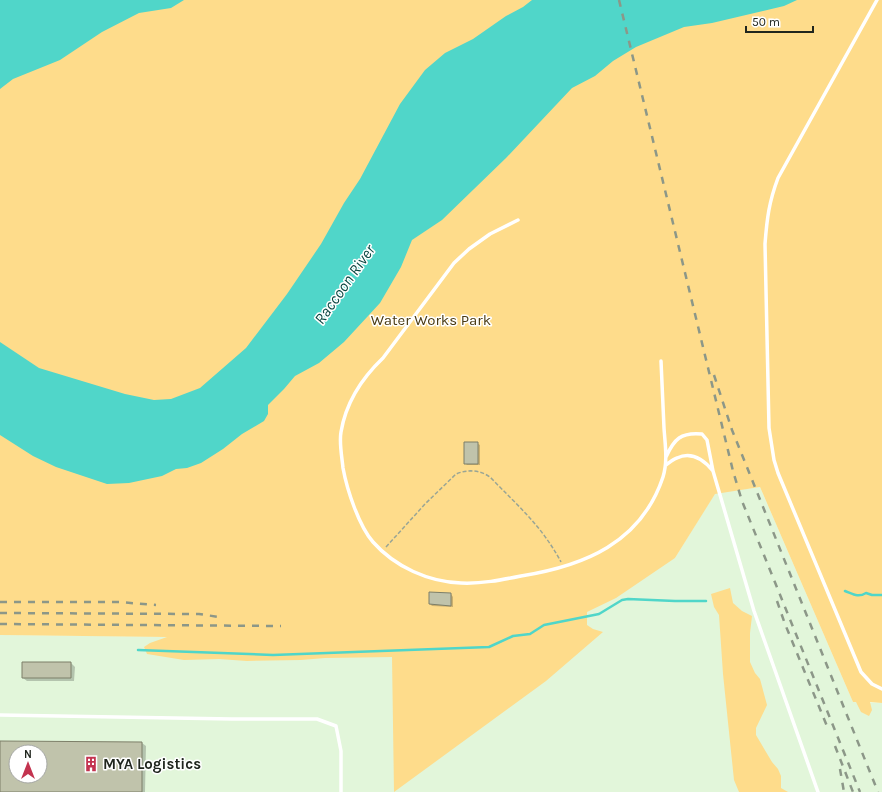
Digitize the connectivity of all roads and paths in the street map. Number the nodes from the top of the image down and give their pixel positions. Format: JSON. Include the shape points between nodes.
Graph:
{"nodes":[{"id":1,"x":877,"y":0,"type":"edge"},
{"id":2,"x":518,"y":220,"type":"dead end"},
{"id":3,"x":661,"y":361,"type":"dead end"},
{"id":4,"x":666,"y":458,"type":"junction"},
{"id":5,"x":666,"y":465,"type":"junction"},
{"id":6,"x":713,"y":471,"type":"junction"},
{"id":7,"x":382,"y":551,"type":"junction"},
{"id":8,"x":563,"y":566,"type":"junction"},
{"id":9,"x":882,"y":689,"type":"edge"},
{"id":10,"x":0,"y":715,"type":"edge"},
{"id":11,"x":341,"y":792,"type":"edge"},
{"id":12,"x":818,"y":792,"type":"edge"}],
"edges":[{"from":1,"to":9,"type":"lane","via":[[778,178],[767,214],[765,244],[769,428],[774,460],[858,665],[872,684]]},
{"from":2,"to":7,"type":"lane","via":[[490,234],[454,263],[352,397],[340,433],[341,454],[357,514],[372,541]]},
{"from":3,"to":4,"type":"lane"},
{"from":4,"to":5,"type":"lane"},
{"from":4,"to":6,"type":"lane","via":[[680,437],[687,434],[702,434],[707,440]]},
{"from":5,"to":6,"type":"lane","via":[[677,458],[695,457],[701,458]]},
{"from":5,"to":8,"type":"lane","via":[[657,493],[638,523],[627,534],[598,554]]},
{"from":6,"to":12,"type":"lane","via":[[754,611]]},
{"from":7,"to":8,"type":"lane","via":[[412,571],[438,580],[461,583],[537,574]]},
{"from":7,"to":8,"type":"path","via":[[456,474],[462,471],[483,472],[539,527]]},
{"from":10,"to":11,"type":"lane","via":[[317,720],[336,726],[341,751]]}]}
